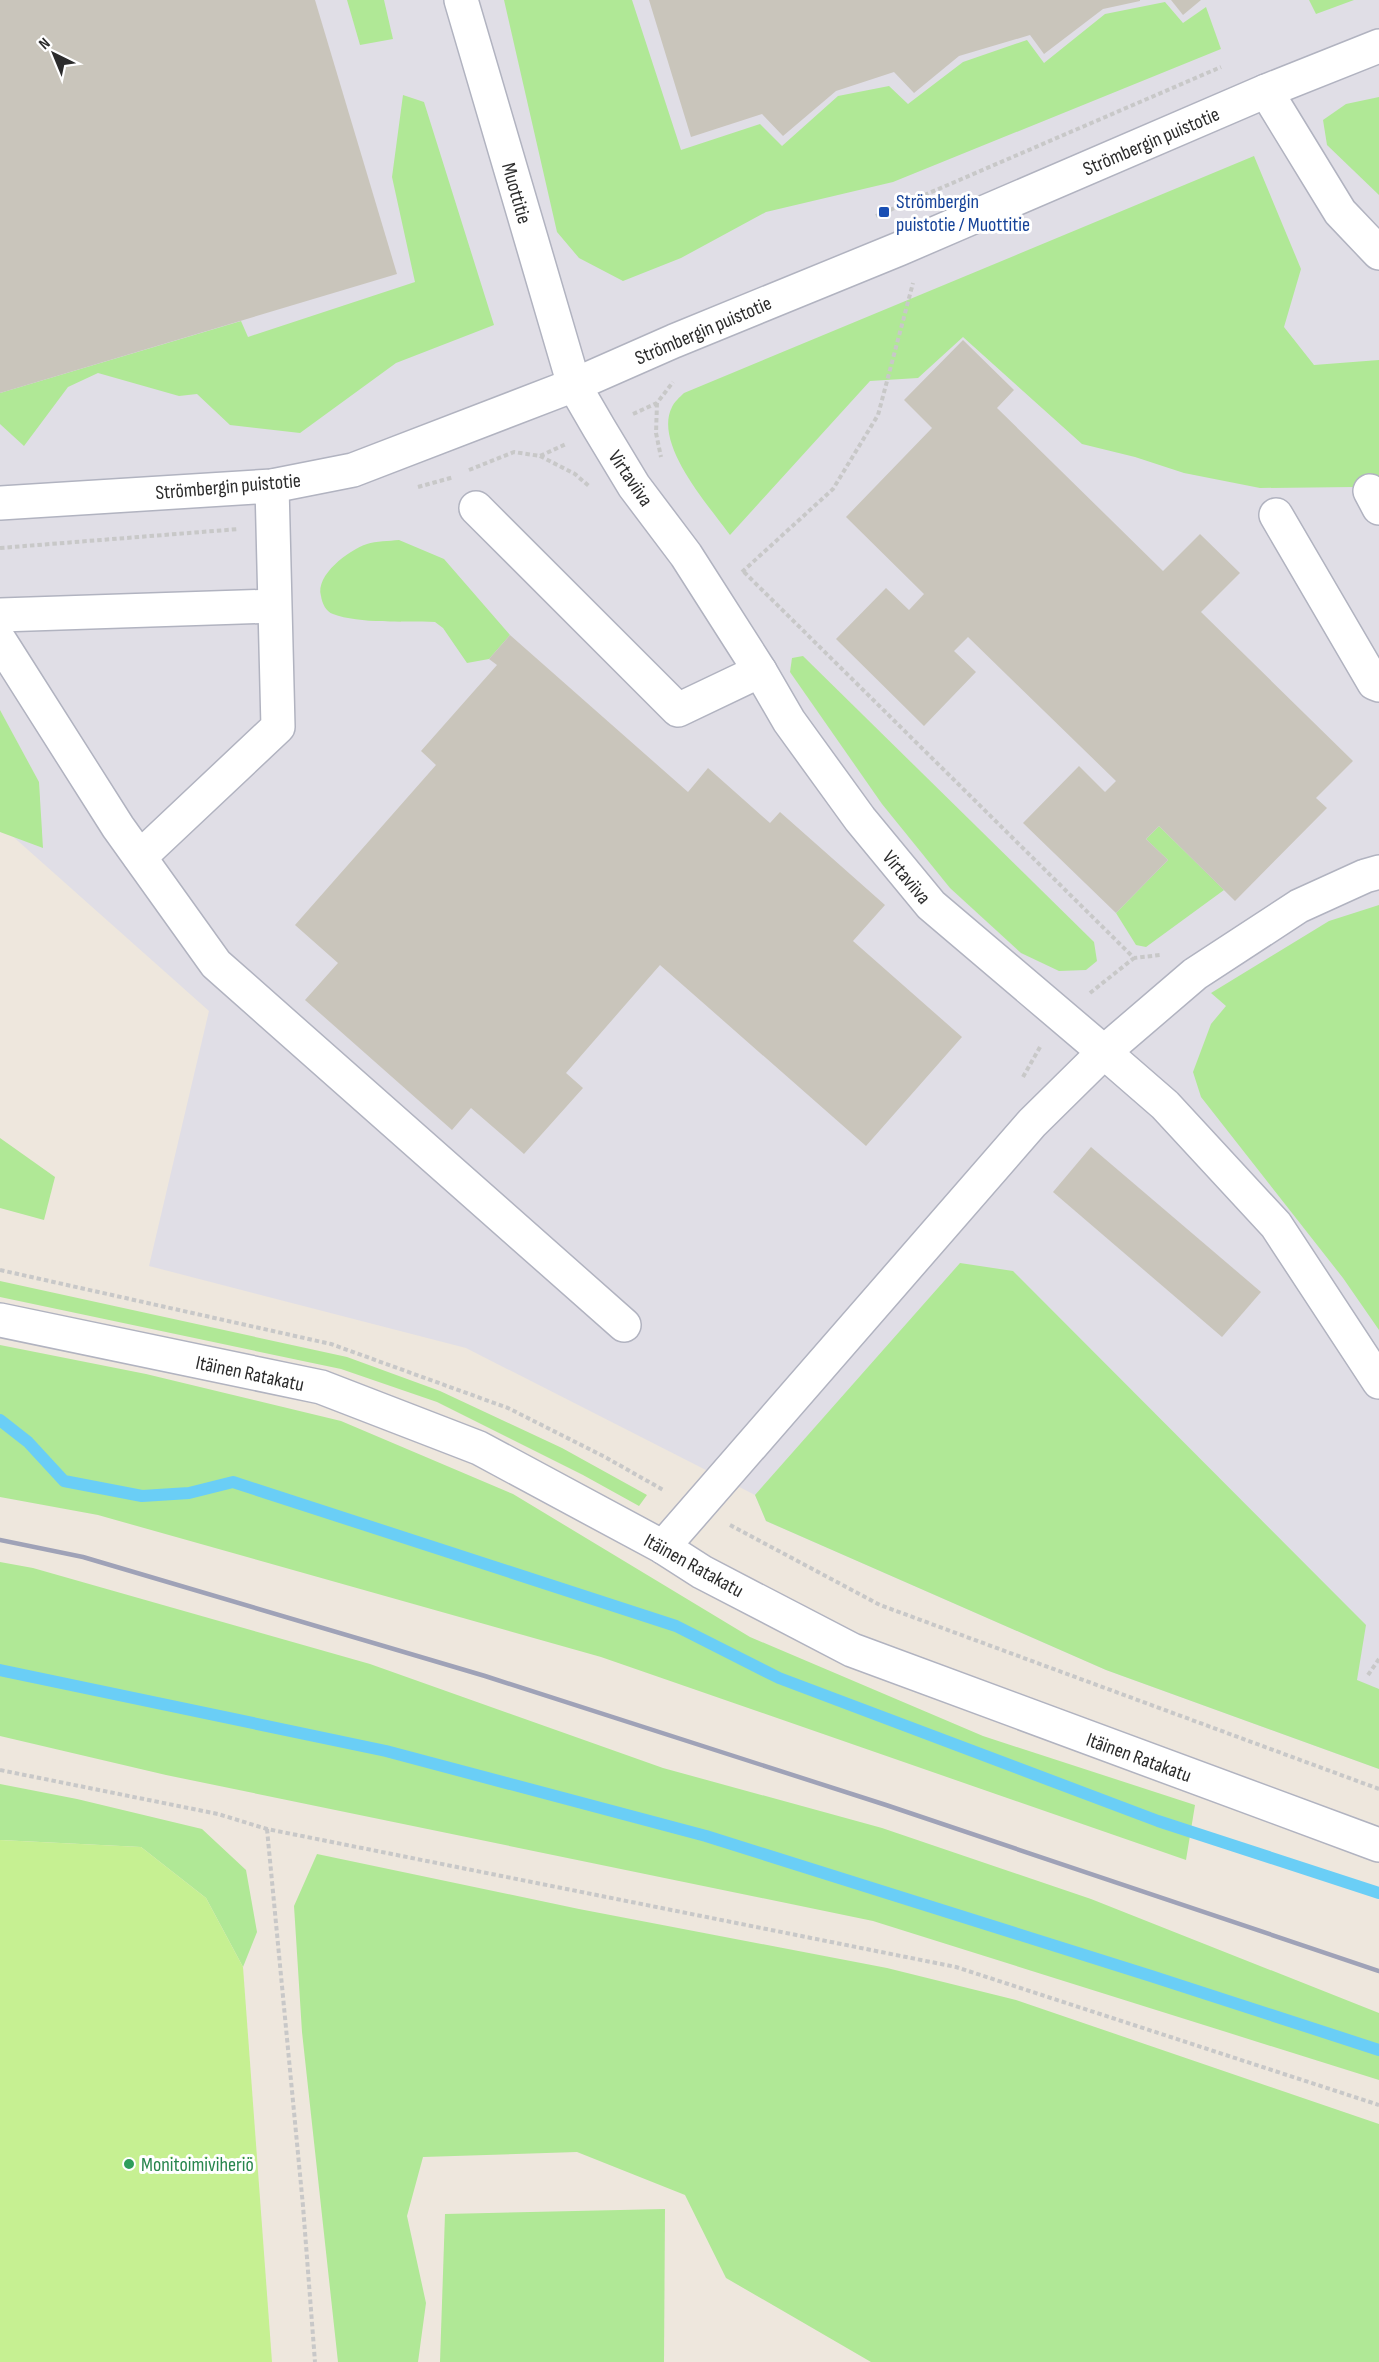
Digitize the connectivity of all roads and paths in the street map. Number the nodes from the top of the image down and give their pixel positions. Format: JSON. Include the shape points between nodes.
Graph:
{"nodes":[{"id":1,"x":461,"y":0,"type":"edge"},
{"id":2,"x":1379,"y":46,"type":"edge"},
{"id":3,"x":1223,"y":66,"type":"dead end"},
{"id":4,"x":1266,"y":91,"type":"junction"},
{"id":5,"x":874,"y":217,"type":"dead end"},
{"id":6,"x":1379,"y":253,"type":"edge"},
{"id":7,"x":914,"y":279,"type":"dead end"},
{"id":8,"x":574,"y":386,"type":"junction"},
{"id":9,"x":657,"y":403,"type":"dead end"},
{"id":10,"x":663,"y":465,"type":"dead end"},
{"id":11,"x":272,"y":486,"type":"junction"},
{"id":12,"x":0,"y":503,"type":"edge"},
{"id":13,"x":476,"y":508,"type":"dead end"},
{"id":14,"x":1276,"y":515,"type":"dead end"},
{"id":15,"x":735,"y":563,"type":"dead end"},
{"id":16,"x":742,"y":571,"type":"junction"},
{"id":17,"x":712,"y":597,"type":"junction"},
{"id":18,"x":274,"y":606,"type":"junction"},
{"id":19,"x":0,"y":615,"type":"edge"},
{"id":20,"x":0,"y":641,"type":"edge"},
{"id":21,"x":760,"y":671,"type":"junction"},
{"id":22,"x":1379,"y":686,"type":"edge"},
{"id":23,"x":140,"y":857,"type":"junction"},
{"id":24,"x":1379,"y":872,"type":"edge"},
{"id":25,"x":1170,"y":949,"type":"dead end"},
{"id":26,"x":1104,"y":1052,"type":"junction"},
{"id":27,"x":0,"y":1320,"type":"edge"},
{"id":28,"x":624,"y":1325,"type":"dead end"},
{"id":29,"x":1379,"y":1382,"type":"edge"},
{"id":30,"x":698,"y":1508,"type":"junction"},
{"id":31,"x":663,"y":1548,"type":"junction"},
{"id":32,"x":1379,"y":1659,"type":"edge"},
{"id":33,"x":1368,"y":1675,"type":"dead end"},
{"id":34,"x":0,"y":1770,"type":"edge"},
{"id":35,"x":1379,"y":1789,"type":"edge"},
{"id":36,"x":267,"y":1829,"type":"junction"},
{"id":37,"x":1379,"y":1845,"type":"edge"},
{"id":38,"x":1379,"y":2106,"type":"edge"},
{"id":39,"x":315,"y":2362,"type":"edge"}],
"edges":[{"from":1,"to":8,"type":"street","name":"Muottitie"},
{"from":2,"to":4,"type":"street","name":"Strömbergin puistotie"},
{"from":3,"to":5,"type":"path"},
{"from":4,"to":6,"type":"street","via":[[1340,212]]},
{"from":4,"to":8,"type":"street","name":"Strömbergin puistotie"},
{"from":7,"to":16,"type":"path","via":[[878,415],[832,489]]},
{"from":8,"to":11,"type":"street","name":"Strömbergin puistotie","via":[[353,470]]},
{"from":8,"to":17,"type":"street","name":"Virtaviiva","via":[[634,486]]},
{"from":9,"to":10,"type":"path","via":[[656,433]]},
{"from":11,"to":12,"type":"street","name":"Strömbergin puistotie"},
{"from":11,"to":18,"type":"street"},
{"from":13,"to":21,"type":"street","via":[[678,710]]},
{"from":14,"to":22,"type":"street"},
{"from":15,"to":16,"type":"path"},
{"from":16,"to":17,"type":"path"},
{"from":16,"to":25,"type":"path","via":[[1134,958],[1160,955]]},
{"from":17,"to":21,"type":"street","name":"Virtaviiva"},
{"from":18,"to":19,"type":"street"},
{"from":18,"to":23,"type":"street","via":[[278,727]]},
{"from":20,"to":23,"type":"street"},
{"from":21,"to":26,"type":"street","name":"Virtaviiva","via":[[789,721],[860,819],[931,905]]},
{"from":23,"to":28,"type":"street","via":[[216,964]]},
{"from":24,"to":26,"type":"street","via":[[1299,906],[1242,943],[1195,974]]},
{"from":26,"to":29,"type":"street","name":"Virtaviiva","via":[[1165,1104],[1276,1225]]},
{"from":26,"to":30,"type":"street","via":[[1032,1123]]},
{"from":27,"to":31,"type":"street","name":"Itäinen Ratakatu","via":[[321,1387],[479,1448]]},
{"from":30,"to":31,"type":"street"},
{"from":30,"to":35,"type":"path","via":[[880,1605]]},
{"from":31,"to":37,"type":"street","name":"Itäinen Ratakatu","via":[[852,1650]]},
{"from":32,"to":33,"type":"path"},
{"from":34,"to":36,"type":"path","via":[[218,1814]]},
{"from":36,"to":38,"type":"path","via":[[956,1967]]},
{"from":36,"to":39,"type":"path"}]}
